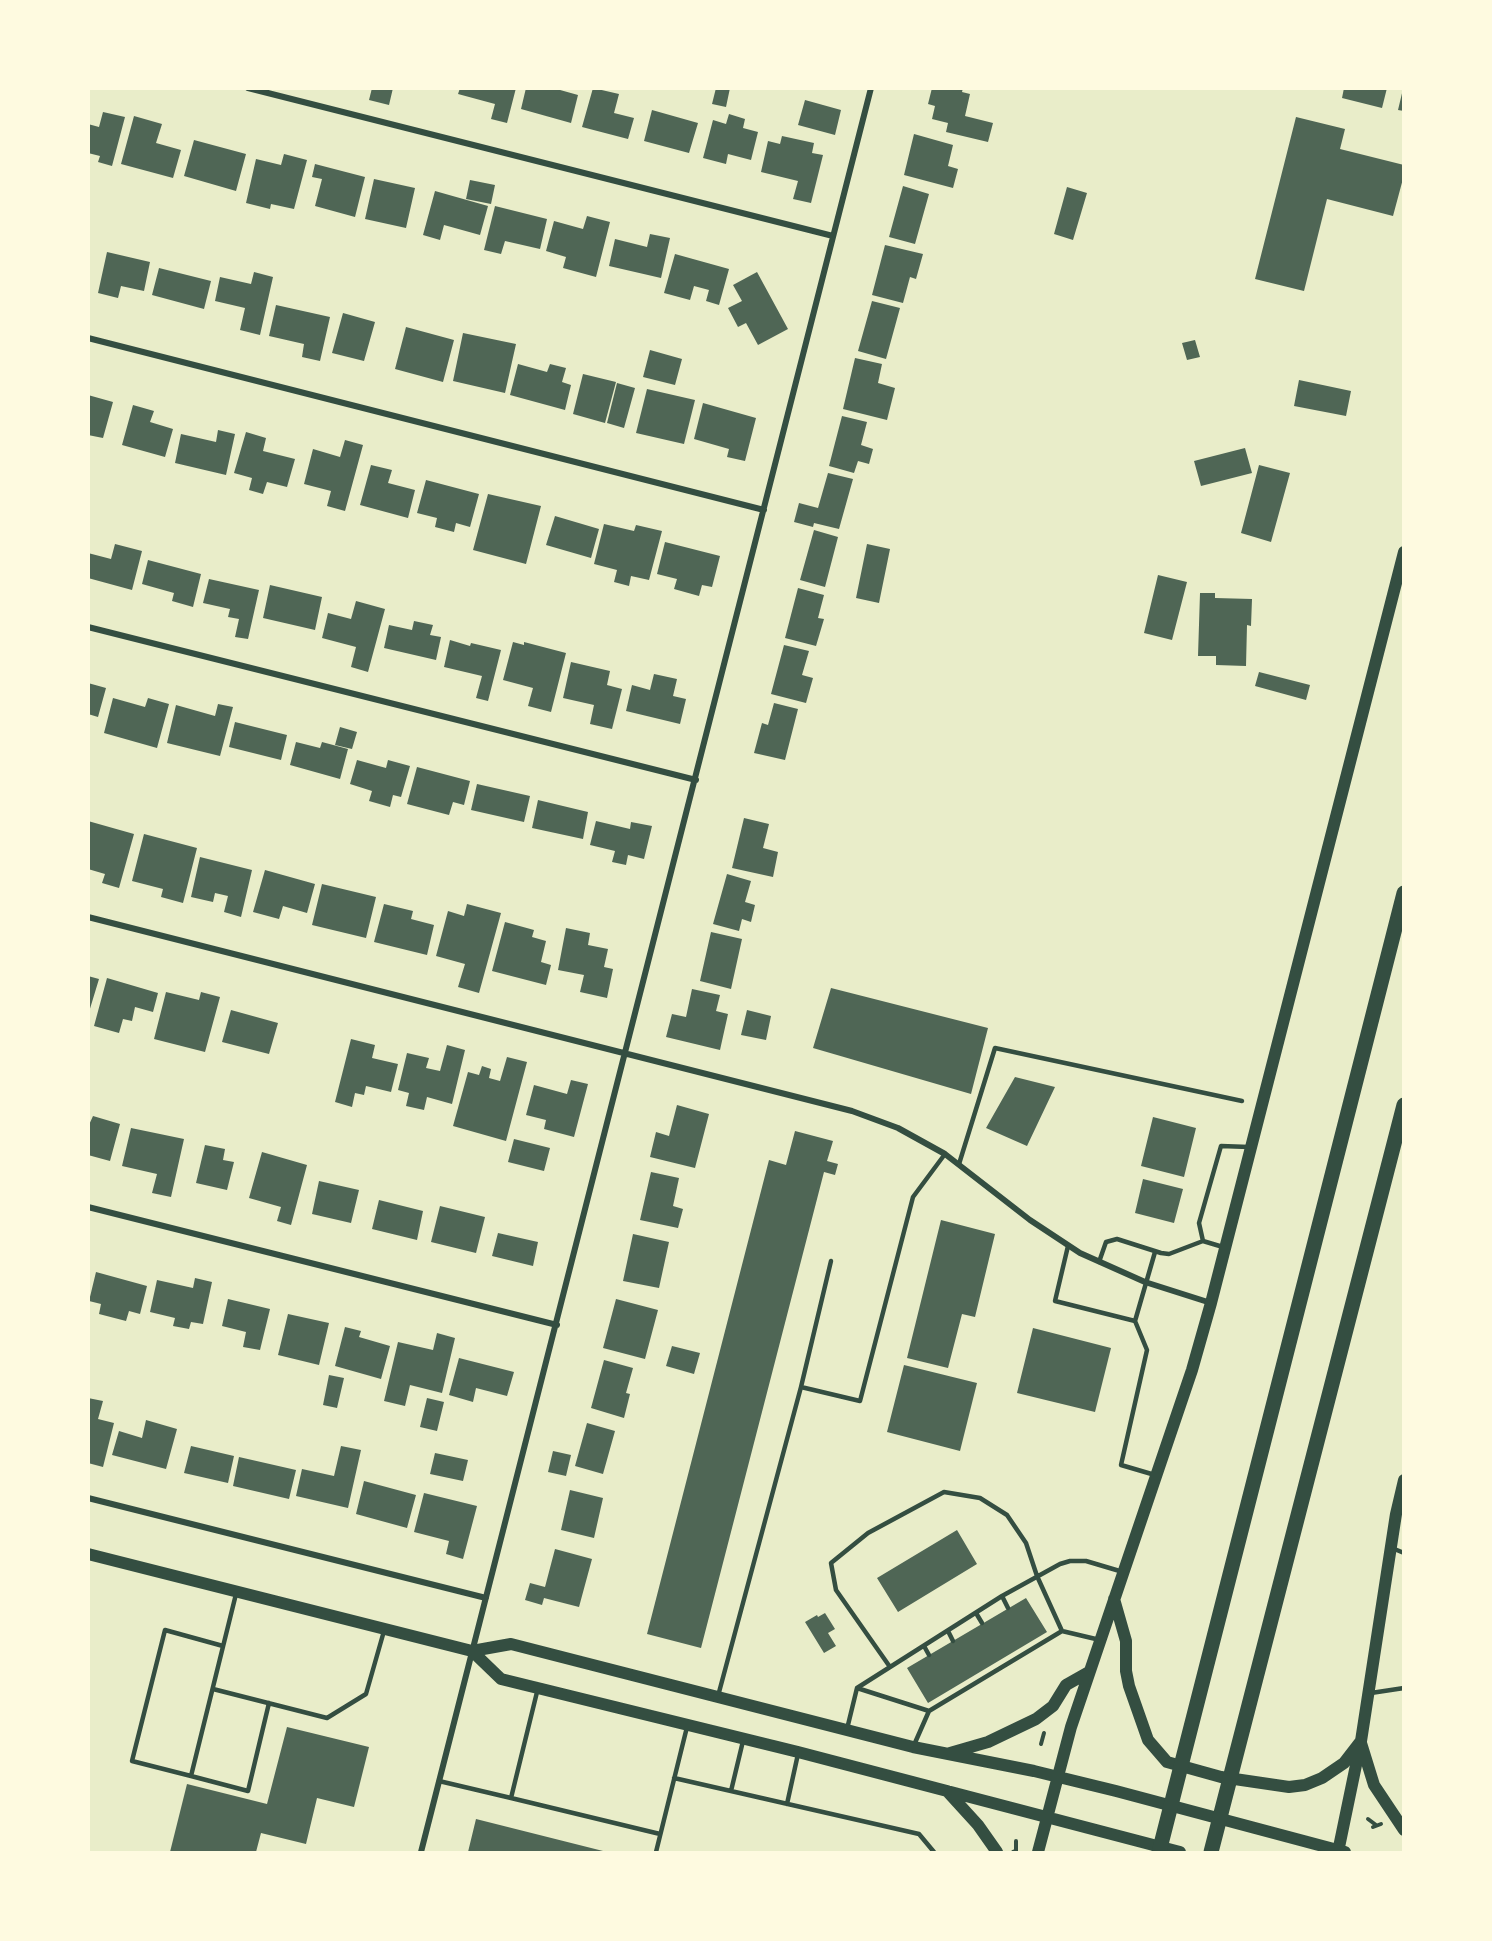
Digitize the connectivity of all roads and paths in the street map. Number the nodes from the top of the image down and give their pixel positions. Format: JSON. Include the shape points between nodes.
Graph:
{"nodes":[{"id":1,"x":248,"y":88,"type":"edge"},
{"id":2,"x":871,"y":88,"type":"edge"},
{"id":3,"x":833,"y":236,"type":"junction"},
{"id":4,"x":88,"y":338,"type":"edge"},
{"id":5,"x":764,"y":510,"type":"junction"},
{"id":6,"x":1404,"y":552,"type":"edge"},
{"id":7,"x":88,"y":627,"type":"edge"},
{"id":8,"x":696,"y":780,"type":"junction"},
{"id":9,"x":1404,"y":893,"type":"edge"},
{"id":10,"x":88,"y":917,"type":"edge"},
{"id":11,"x":626,"y":1052,"type":"junction"},
{"id":12,"x":1242,"y":1101,"type":"dead end"},
{"id":13,"x":1404,"y":1105,"type":"edge"},
{"id":14,"x":1251,"y":1147,"type":"junction"},
{"id":15,"x":945,"y":1154,"type":"junction"},
{"id":16,"x":959,"y":1164,"type":"junction"},
{"id":17,"x":88,"y":1207,"type":"edge"},
{"id":18,"x":1203,"y":1241,"type":"junction"},
{"id":19,"x":1068,"y":1246,"type":"junction"},
{"id":20,"x":1226,"y":1248,"type":"junction"},
{"id":21,"x":1155,"y":1251,"type":"junction"},
{"id":22,"x":831,"y":1261,"type":"dead end"},
{"id":23,"x":1099,"y":1262,"type":"junction"},
{"id":24,"x":1145,"y":1282,"type":"junction"},
{"id":25,"x":1211,"y":1303,"type":"junction"},
{"id":26,"x":1135,"y":1321,"type":"junction"},
{"id":27,"x":556,"y":1325,"type":"junction"},
{"id":28,"x":801,"y":1387,"type":"junction"},
{"id":29,"x":1156,"y":1476,"type":"junction"},
{"id":30,"x":1403,"y":1482,"type":"edge"},
{"id":31,"x":88,"y":1498,"type":"edge"},
{"id":32,"x":1398,"y":1550,"type":"edge"},
{"id":33,"x":88,"y":1554,"type":"edge"},
{"id":34,"x":1123,"y":1572,"type":"junction"},
{"id":35,"x":1037,"y":1576,"type":"junction"},
{"id":36,"x":237,"y":1591,"type":"junction"},
{"id":37,"x":1002,"y":1596,"type":"junction"},
{"id":38,"x":486,"y":1599,"type":"junction"},
{"id":39,"x":1114,"y":1599,"type":"junction"},
{"id":40,"x":1008,"y":1608,"type":"dead end"},
{"id":41,"x":976,"y":1612,"type":"junction"},
{"id":42,"x":982,"y":1623,"type":"dead end"},
{"id":43,"x":384,"y":1629,"type":"junction"},
{"id":44,"x":948,"y":1630,"type":"junction"},
{"id":45,"x":1062,"y":1631,"type":"junction"},
{"id":46,"x":1100,"y":1640,"type":"junction"},
{"id":47,"x":953,"y":1641,"type":"dead end"},
{"id":48,"x":1027,"y":1643,"type":"dead end"},
{"id":49,"x":223,"y":1646,"type":"junction"},
{"id":50,"x":924,"y":1646,"type":"junction"},
{"id":51,"x":1031,"y":1650,"type":"junction"},
{"id":52,"x":472,"y":1651,"type":"junction"},
{"id":53,"x":929,"y":1655,"type":"dead end"},
{"id":54,"x":1000,"y":1659,"type":"dead end"},
{"id":55,"x":1004,"y":1666,"type":"junction"},
{"id":56,"x":890,"y":1667,"type":"junction"},
{"id":57,"x":1089,"y":1672,"type":"junction"},
{"id":58,"x":972,"y":1677,"type":"dead end"},
{"id":59,"x":975,"y":1683,"type":"junction"},
{"id":60,"x":538,"y":1688,"type":"junction"},
{"id":61,"x":857,"y":1688,"type":"junction"},
{"id":62,"x":1404,"y":1688,"type":"edge"},
{"id":63,"x":213,"y":1689,"type":"junction"},
{"id":64,"x":948,"y":1690,"type":"dead end"},
{"id":65,"x":1368,"y":1694,"type":"junction"},
{"id":66,"x":718,"y":1696,"type":"junction"},
{"id":67,"x":951,"y":1697,"type":"junction"},
{"id":68,"x":268,"y":1703,"type":"junction"},
{"id":69,"x":929,"y":1711,"type":"junction"},
{"id":70,"x":687,"y":1725,"type":"junction"},
{"id":71,"x":847,"y":1730,"type":"junction"},
{"id":72,"x":1051,"y":1733,"type":"dead end"},
{"id":73,"x":743,"y":1738,"type":"junction"},
{"id":74,"x":1360,"y":1741,"type":"junction"},
{"id":75,"x":1041,"y":1744,"type":"dead end"},
{"id":76,"x":913,"y":1747,"type":"junction"},
{"id":77,"x":798,"y":1752,"type":"junction"},
{"id":78,"x":945,"y":1754,"type":"junction"},
{"id":79,"x":191,"y":1776,"type":"junction"},
{"id":80,"x":1058,"y":1777,"type":"junction"},
{"id":81,"x":674,"y":1778,"type":"junction"},
{"id":82,"x":439,"y":1781,"type":"junction"},
{"id":83,"x":946,"y":1790,"type":"junction"},
{"id":84,"x":731,"y":1791,"type":"junction"},
{"id":85,"x":510,"y":1798,"type":"junction"},
{"id":86,"x":787,"y":1804,"type":"junction"},
{"id":87,"x":1048,"y":1818,"type":"junction"},
{"id":88,"x":1368,"y":1819,"type":"dead end"},
{"id":89,"x":1384,"y":1822,"type":"dead end"},
{"id":90,"x":1404,"y":1830,"type":"edge"},
{"id":91,"x":660,"y":1834,"type":"junction"},
{"id":92,"x":1016,"y":1841,"type":"dead end"},
{"id":93,"x":422,"y":1852,"type":"edge"},
{"id":94,"x":656,"y":1852,"type":"edge"},
{"id":95,"x":934,"y":1852,"type":"edge"},
{"id":96,"x":997,"y":1852,"type":"edge"},
{"id":97,"x":1022,"y":1852,"type":"edge"},
{"id":98,"x":1038,"y":1852,"type":"edge"},
{"id":99,"x":1159,"y":1852,"type":"edge"},
{"id":100,"x":1180,"y":1852,"type":"edge"},
{"id":101,"x":1212,"y":1852,"type":"edge"},
{"id":102,"x":1341,"y":1852,"type":"edge"}],
"edges":[{"from":1,"to":3,"type":"street"},
{"from":2,"to":3,"type":"street"},
{"from":3,"to":5,"type":"street"},
{"from":4,"to":5,"type":"street"},
{"from":5,"to":8,"type":"street"},
{"from":6,"to":14,"type":"main road"},
{"from":7,"to":8,"type":"street"},
{"from":8,"to":11,"type":"street"},
{"from":9,"to":99,"type":"highway"},
{"from":10,"to":11,"type":"street"},
{"from":11,"to":15,"type":"street","via":[[852,1111],[898,1128]]},
{"from":11,"to":27,"type":"street"},
{"from":12,"to":16,"type":"lane","via":[[995,1048]]},
{"from":13,"to":101,"type":"highway"},
{"from":14,"to":18,"type":"lane","via":[[1221,1146],[1199,1223]]},
{"from":14,"to":20,"type":"main road"},
{"from":15,"to":16,"type":"street"},
{"from":15,"to":28,"type":"lane","via":[[913,1197],[860,1401]]},
{"from":16,"to":19,"type":"street"},
{"from":17,"to":27,"type":"street"},
{"from":18,"to":20,"type":"lane"},
{"from":18,"to":21,"type":"lane","via":[[1169,1254]]},
{"from":19,"to":23,"type":"street"},
{"from":19,"to":26,"type":"lane","via":[[1055,1301]]},
{"from":20,"to":25,"type":"main road"},
{"from":21,"to":23,"type":"lane","via":[[1117,1239],[1106,1242]]},
{"from":21,"to":24,"type":"lane"},
{"from":22,"to":28,"type":"lane"},
{"from":23,"to":24,"type":"street"},
{"from":24,"to":25,"type":"street"},
{"from":24,"to":26,"type":"lane"},
{"from":25,"to":29,"type":"main road"},
{"from":26,"to":29,"type":"lane","via":[[1147,1350],[1121,1465]]},
{"from":27,"to":38,"type":"street"},
{"from":28,"to":66,"type":"lane"},
{"from":29,"to":34,"type":"main road"},
{"from":30,"to":32,"type":"main road"},
{"from":31,"to":38,"type":"street"},
{"from":32,"to":65,"type":"main road"},
{"from":33,"to":36,"type":"main road"},
{"from":34,"to":35,"type":"lane","via":[[1078,1560]]},
{"from":34,"to":39,"type":"main road"},
{"from":35,"to":37,"type":"lane"},
{"from":35,"to":45,"type":"lane"},
{"from":35,"to":56,"type":"lane","via":[[1026,1543],[1007,1515],[980,1498],[944,1492],[868,1533],[831,1563],[836,1590]]},
{"from":36,"to":43,"type":"main road"},
{"from":36,"to":49,"type":"lane"},
{"from":37,"to":40,"type":"lane"},
{"from":37,"to":41,"type":"lane"},
{"from":38,"to":52,"type":"street"},
{"from":39,"to":46,"type":"main road"},
{"from":39,"to":74,"type":"main road","via":[[1126,1641],[1129,1686],[1148,1740],[1167,1762],[1221,1777],[1289,1787],[1314,1781],[1344,1764]]},
{"from":41,"to":42,"type":"lane"},
{"from":41,"to":44,"type":"lane"},
{"from":43,"to":52,"type":"main road"},
{"from":43,"to":68,"type":"lane","via":[[366,1694],[327,1718]]},
{"from":44,"to":47,"type":"lane"},
{"from":44,"to":50,"type":"lane"},
{"from":45,"to":46,"type":"lane"},
{"from":45,"to":51,"type":"lane"},
{"from":46,"to":57,"type":"main road"},
{"from":48,"to":51,"type":"lane"},
{"from":49,"to":63,"type":"lane"},
{"from":49,"to":79,"type":"lane","via":[[165,1630],[132,1761]]},
{"from":50,"to":53,"type":"lane"},
{"from":50,"to":56,"type":"lane"},
{"from":51,"to":55,"type":"lane"},
{"from":52,"to":60,"type":"main road","via":[[501,1679]]},
{"from":52,"to":66,"type":"main road","via":[[511,1644]]},
{"from":52,"to":82,"type":"street"},
{"from":54,"to":55,"type":"lane"},
{"from":55,"to":59,"type":"lane"},
{"from":56,"to":61,"type":"lane"},
{"from":57,"to":78,"type":"main road","via":[[1066,1686],[1053,1706],[1036,1719],[977,1746]]},
{"from":57,"to":80,"type":"main road"},
{"from":58,"to":59,"type":"lane"},
{"from":59,"to":67,"type":"lane"},
{"from":60,"to":70,"type":"main road"},
{"from":60,"to":85,"type":"lane"},
{"from":61,"to":69,"type":"lane"},
{"from":61,"to":71,"type":"lane"},
{"from":62,"to":65,"type":"lane"},
{"from":63,"to":68,"type":"lane"},
{"from":63,"to":79,"type":"lane"},
{"from":64,"to":67,"type":"lane"},
{"from":65,"to":74,"type":"main road"},
{"from":66,"to":71,"type":"main road"},
{"from":67,"to":69,"type":"lane"},
{"from":68,"to":79,"type":"lane","via":[[248,1791]]},
{"from":69,"to":76,"type":"lane"},
{"from":70,"to":73,"type":"main road"},
{"from":70,"to":81,"type":"lane"},
{"from":71,"to":76,"type":"main road"},
{"from":72,"to":75,"type":"path","via":[[1044,1733]]},
{"from":73,"to":77,"type":"main road"},
{"from":73,"to":84,"type":"lane"},
{"from":74,"to":90,"type":"main road","via":[[1374,1785]]},
{"from":74,"to":102,"type":"main road"},
{"from":76,"to":78,"type":"main road"},
{"from":77,"to":83,"type":"main road"},
{"from":77,"to":86,"type":"lane"},
{"from":78,"to":80,"type":"main road"},
{"from":80,"to":87,"type":"main road"},
{"from":80,"to":102,"type":"main road"},
{"from":81,"to":84,"type":"lane"},
{"from":81,"to":91,"type":"lane"},
{"from":82,"to":85,"type":"lane"},
{"from":82,"to":93,"type":"street"},
{"from":83,"to":87,"type":"main road"},
{"from":83,"to":96,"type":"main road"},
{"from":84,"to":86,"type":"lane"},
{"from":85,"to":91,"type":"lane"},
{"from":86,"to":95,"type":"lane","via":[[919,1834]]},
{"from":87,"to":98,"type":"main road"},
{"from":87,"to":100,"type":"main road"},
{"from":88,"to":89,"type":"path","via":[[1375,1826]]},
{"from":91,"to":94,"type":"lane"},
{"from":92,"to":97,"type":"path","via":[[1016,1851]]}]}
